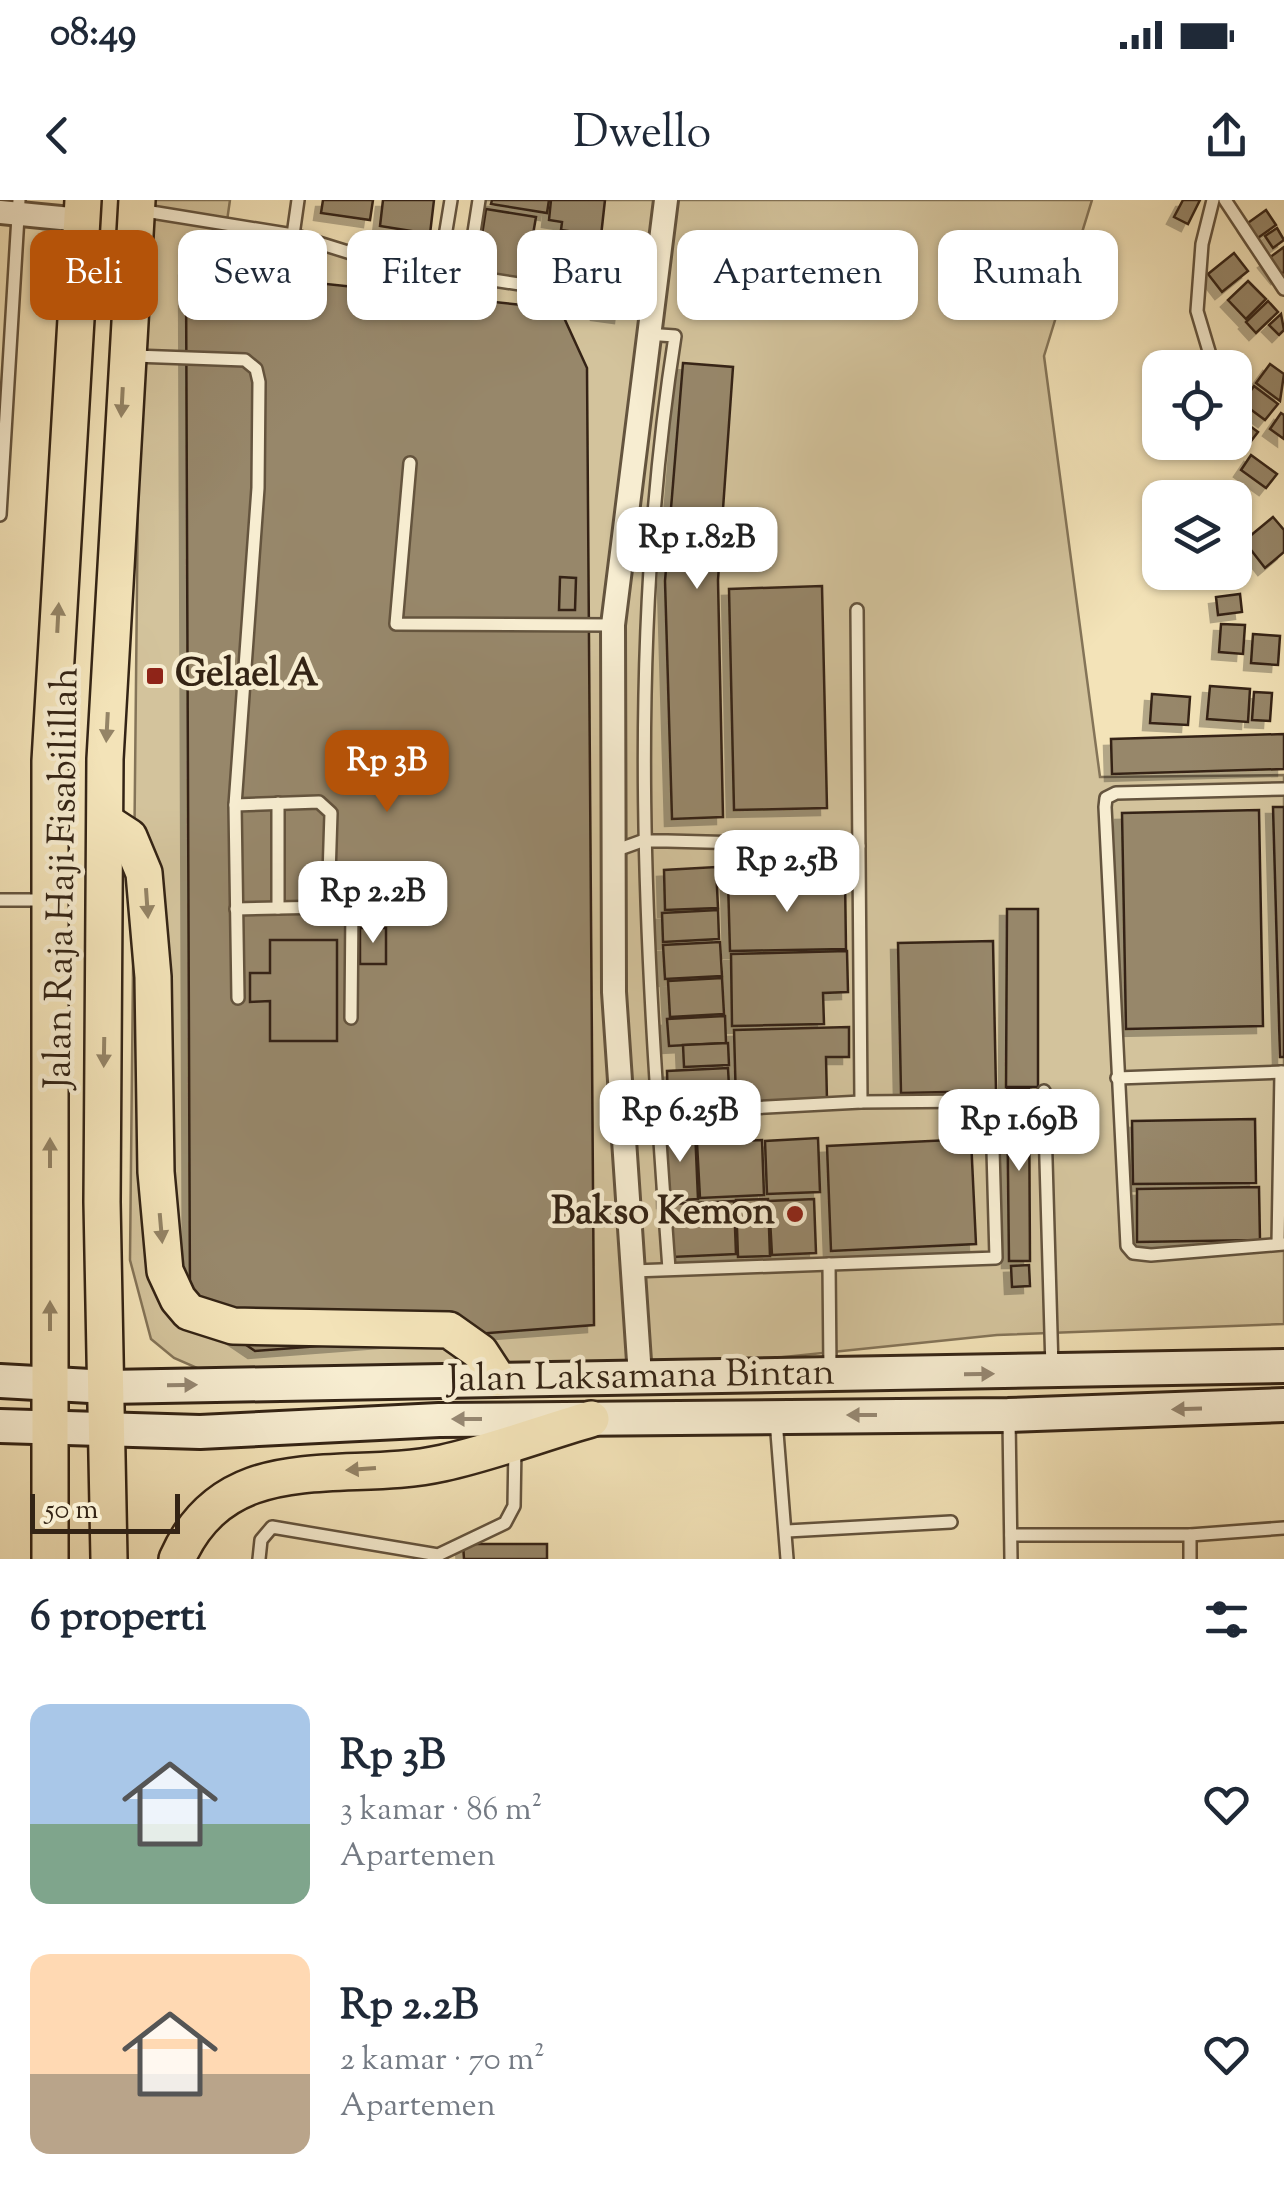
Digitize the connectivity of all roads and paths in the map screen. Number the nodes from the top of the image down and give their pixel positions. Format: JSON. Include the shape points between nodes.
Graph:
{"nodes":[{"id":1,"x":298,"y":200,"type":"edge"},
{"id":2,"x":451,"y":200,"type":"edge"},
{"id":3,"x":479,"y":200,"type":"edge"},
{"id":4,"x":666,"y":200,"type":"edge"},
{"id":5,"x":1214,"y":200,"type":"edge"},
{"id":6,"x":1226,"y":200,"type":"edge"},
{"id":7,"x":136,"y":205,"type":"edge"},
{"id":8,"x":12,"y":209,"type":"edge"},
{"id":9,"x":82,"y":210,"type":"edge"},
{"id":10,"x":267,"y":230,"type":"edge"},
{"id":11,"x":294,"y":230,"type":"edge"},
{"id":12,"x":446,"y":230,"type":"edge"},
{"id":13,"x":474,"y":230,"type":"edge"},
{"id":14,"x":1284,"y":289,"type":"edge"},
{"id":15,"x":646,"y":334,"type":"junction"},
{"id":16,"x":1208,"y":350,"type":"edge"},
{"id":17,"x":124,"y":356,"type":"junction"},
{"id":18,"x":410,"y":463,"type":"dead end"},
{"id":19,"x":0,"y":516,"type":"edge"},
{"id":20,"x":857,"y":610,"type":"dead end"},
{"id":21,"x":613,"y":626,"type":"junction"},
{"id":22,"x":643,"y":675,"type":"junction"},
{"id":23,"x":613,"y":682,"type":"junction"},
{"id":24,"x":1284,"y":789,"type":"edge"},
{"id":25,"x":278,"y":803,"type":"junction"},
{"id":26,"x":235,"y":805,"type":"junction"},
{"id":27,"x":106,"y":822,"type":"junction"},
{"id":28,"x":642,"y":842,"type":"junction"},
{"id":29,"x":859,"y":846,"type":"junction"},
{"id":30,"x":614,"y":851,"type":"junction"},
{"id":31,"x":0,"y":900,"type":"edge"},
{"id":32,"x":49,"y":900,"type":"junction"},
{"id":33,"x":416,"y":905,"type":"dead end"},
{"id":34,"x":352,"y":906,"type":"junction"},
{"id":35,"x":328,"y":907,"type":"junction"},
{"id":36,"x":278,"y":908,"type":"junction"},
{"id":37,"x":236,"y":909,"type":"junction"},
{"id":38,"x":238,"y":998,"type":"dead end"},
{"id":39,"x":350,"y":1018,"type":"dead end"},
{"id":40,"x":1282,"y":1072,"type":"edge"},
{"id":41,"x":1117,"y":1078,"type":"junction"},
{"id":42,"x":1044,"y":1091,"type":"dead end"},
{"id":43,"x":862,"y":1102,"type":"junction"},
{"id":44,"x":654,"y":1113,"type":"junction"},
{"id":45,"x":621,"y":1115,"type":"junction"},
{"id":46,"x":1281,"y":1244,"type":"edge"},
{"id":47,"x":829,"y":1264,"type":"junction"},
{"id":48,"x":669,"y":1269,"type":"junction"},
{"id":49,"x":633,"y":1270,"type":"junction"},
{"id":50,"x":1284,"y":1366,"type":"edge"},
{"id":51,"x":1052,"y":1372,"type":"junction"},
{"id":52,"x":640,"y":1376,"type":"junction"},
{"id":53,"x":830,"y":1376,"type":"junction"},
{"id":54,"x":497,"y":1378,"type":"junction"},
{"id":55,"x":0,"y":1380,"type":"edge"},
{"id":56,"x":49,"y":1382,"type":"junction"},
{"id":57,"x":108,"y":1387,"type":"junction"},
{"id":58,"x":1284,"y":1405,"type":"edge"},
{"id":59,"x":1008,"y":1415,"type":"junction"},
{"id":60,"x":776,"y":1416,"type":"junction"},
{"id":61,"x":592,"y":1419,"type":"junction"},
{"id":62,"x":0,"y":1426,"type":"edge"},
{"id":63,"x":48,"y":1427,"type":"junction"},
{"id":64,"x":108,"y":1432,"type":"junction"},
{"id":65,"x":515,"y":1442,"type":"junction"},
{"id":66,"x":951,"y":1522,"type":"dead end"},
{"id":67,"x":1284,"y":1528,"type":"edge"},
{"id":68,"x":787,"y":1531,"type":"junction"},
{"id":69,"x":1011,"y":1535,"type":"junction"},
{"id":70,"x":1190,"y":1536,"type":"junction"},
{"id":71,"x":438,"y":1557,"type":"edge"},
{"id":72,"x":50,"y":1559,"type":"edge"},
{"id":73,"x":109,"y":1559,"type":"edge"},
{"id":74,"x":177,"y":1559,"type":"edge"},
{"id":75,"x":259,"y":1559,"type":"edge"},
{"id":76,"x":787,"y":1559,"type":"edge"},
{"id":77,"x":1011,"y":1559,"type":"edge"},
{"id":78,"x":1190,"y":1559,"type":"edge"}],
"edges":[{"from":1,"to":11,"type":"lane"},
{"from":2,"to":12,"type":"lane"},
{"from":3,"to":13,"type":"lane"},
{"from":4,"to":15,"type":"street"},
{"from":5,"to":16,"type":"lane","via":[[1196,311]]},
{"from":6,"to":14,"type":"lane"},
{"from":7,"to":10,"type":"lane"},
{"from":7,"to":17,"type":"main road","name":"Jalan Raja Haji Fisabilillah"},
{"from":8,"to":9,"type":"street"},
{"from":8,"to":19,"type":"lane"},
{"from":32,"to":9,"type":"main road","name":"Jalan Raja Haji Fisabilillah","one_way":true,"via":[[50,760]]},
{"from":15,"to":21,"type":"street"},
{"from":15,"to":22,"type":"lane","via":[[674,336],[650,524]]},
{"from":17,"to":26,"type":"lane","via":[[245,360],[256,369],[258,488]]},
{"from":17,"to":27,"type":"main road","name":"Jalan Raja Haji Fisabilillah","one_way":true},
{"from":18,"to":21,"type":"lane","via":[[396,624]]},
{"from":20,"to":29,"type":"lane"},
{"from":21,"to":23,"type":"street"},
{"from":22,"to":23,"type":"lane"},
{"from":22,"to":28,"type":"lane"},
{"from":23,"to":30,"type":"street"},
{"from":24,"to":41,"type":"lane","via":[[1106,798]]},
{"from":25,"to":26,"type":"lane"},
{"from":25,"to":35,"type":"lane","via":[[319,802],[331,814]]},
{"from":25,"to":36,"type":"lane"},
{"from":26,"to":37,"type":"lane"},
{"from":27,"to":54,"type":"main road","one_way":true,"via":[[129,836],[144,873],[156,1172],[165,1270],[178,1299],[189,1312],[232,1326],[448,1330],[480,1352]]},
{"from":27,"to":57,"type":"main road","name":"Jalan Raja Haji Fisabilillah","one_way":true,"via":[[102,1202]]},
{"from":28,"to":29,"type":"lane"},
{"from":28,"to":30,"type":"lane"},
{"from":28,"to":44,"type":"lane"},
{"from":29,"to":43,"type":"lane"},
{"from":30,"to":45,"type":"street"},
{"from":31,"to":32,"type":"lane"},
{"from":56,"to":32,"type":"main road","name":"Jalan Raja Haji Fisabilillah","one_way":true},
{"from":33,"to":34,"type":"lane"},
{"from":34,"to":35,"type":"lane"},
{"from":34,"to":39,"type":"lane"},
{"from":35,"to":36,"type":"lane"},
{"from":36,"to":37,"type":"lane"},
{"from":37,"to":38,"type":"lane"},
{"from":40,"to":41,"type":"lane"},
{"from":40,"to":46,"type":"lane"},
{"from":41,"to":46,"type":"lane","via":[[1130,1250],[1151,1255]]},
{"from":42,"to":51,"type":"lane"},
{"from":43,"to":44,"type":"lane"},
{"from":43,"to":47,"type":"lane","via":[[989,1105],[996,1258]]},
{"from":44,"to":45,"type":"lane"},
{"from":44,"to":48,"type":"lane"},
{"from":45,"to":49,"type":"street"},
{"from":47,"to":48,"type":"lane"},
{"from":47,"to":53,"type":"lane"},
{"from":48,"to":49,"type":"lane"},
{"from":49,"to":52,"type":"street"},
{"from":50,"to":51,"type":"main road","name":"Jalan Laksamana Bintan"},
{"from":53,"to":51,"type":"main road","name":"Jalan Laksamana Bintan","one_way":true},
{"from":52,"to":53,"type":"main road","name":"Jalan Laksamana Bintan"},
{"from":52,"to":54,"type":"main road","name":"Jalan Laksamana Bintan"},
{"from":57,"to":54,"type":"main road","name":"Jalan Laksamana Bintan","one_way":true},
{"from":55,"to":56,"type":"main road","name":"Jalan Laksamana Bintan"},
{"from":56,"to":57,"type":"main road","name":"Jalan Laksamana Bintan"},
{"from":56,"to":63,"type":"main road","name":"Jalan Raja Haji Fisabilillah"},
{"from":57,"to":64,"type":"main road","name":"Jalan Raja Haji Fisabilillah"},
{"from":58,"to":59,"type":"main road","name":"Jalan Laksamana Bintan","one_way":true},
{"from":59,"to":60,"type":"main road","name":"Jalan Laksamana Bintan","one_way":true},
{"from":59,"to":69,"type":"lane"},
{"from":60,"to":61,"type":"main road","name":"Jalan Laksamana Bintan"},
{"from":60,"to":68,"type":"lane"},
{"from":61,"to":64,"type":"main road","name":"Jalan Laksamana Bintan","one_way":true},
{"from":61,"to":65,"type":"main road"},
{"from":62,"to":63,"type":"main road","name":"Jalan Laksamana Bintan"},
{"from":63,"to":64,"type":"main road","name":"Jalan Laksamana Bintan"},
{"from":63,"to":72,"type":"main road","name":"Jalan Raja Haji Fisabilillah"},
{"from":64,"to":73,"type":"main road","name":"Jalan Raja Haji Fisabilillah"},
{"from":65,"to":71,"type":"lane","via":[[514,1506],[506,1523]]},
{"from":65,"to":74,"type":"main road","one_way":true,"via":[[440,1464],[301,1474],[242,1487],[188,1534]]},
{"from":66,"to":68,"type":"lane"},
{"from":67,"to":70,"type":"lane"},
{"from":68,"to":76,"type":"lane"},
{"from":69,"to":70,"type":"lane"},
{"from":69,"to":77,"type":"lane"},
{"from":70,"to":78,"type":"lane"},
{"from":71,"to":75,"type":"lane","via":[[272,1526],[261,1540]]}]}
